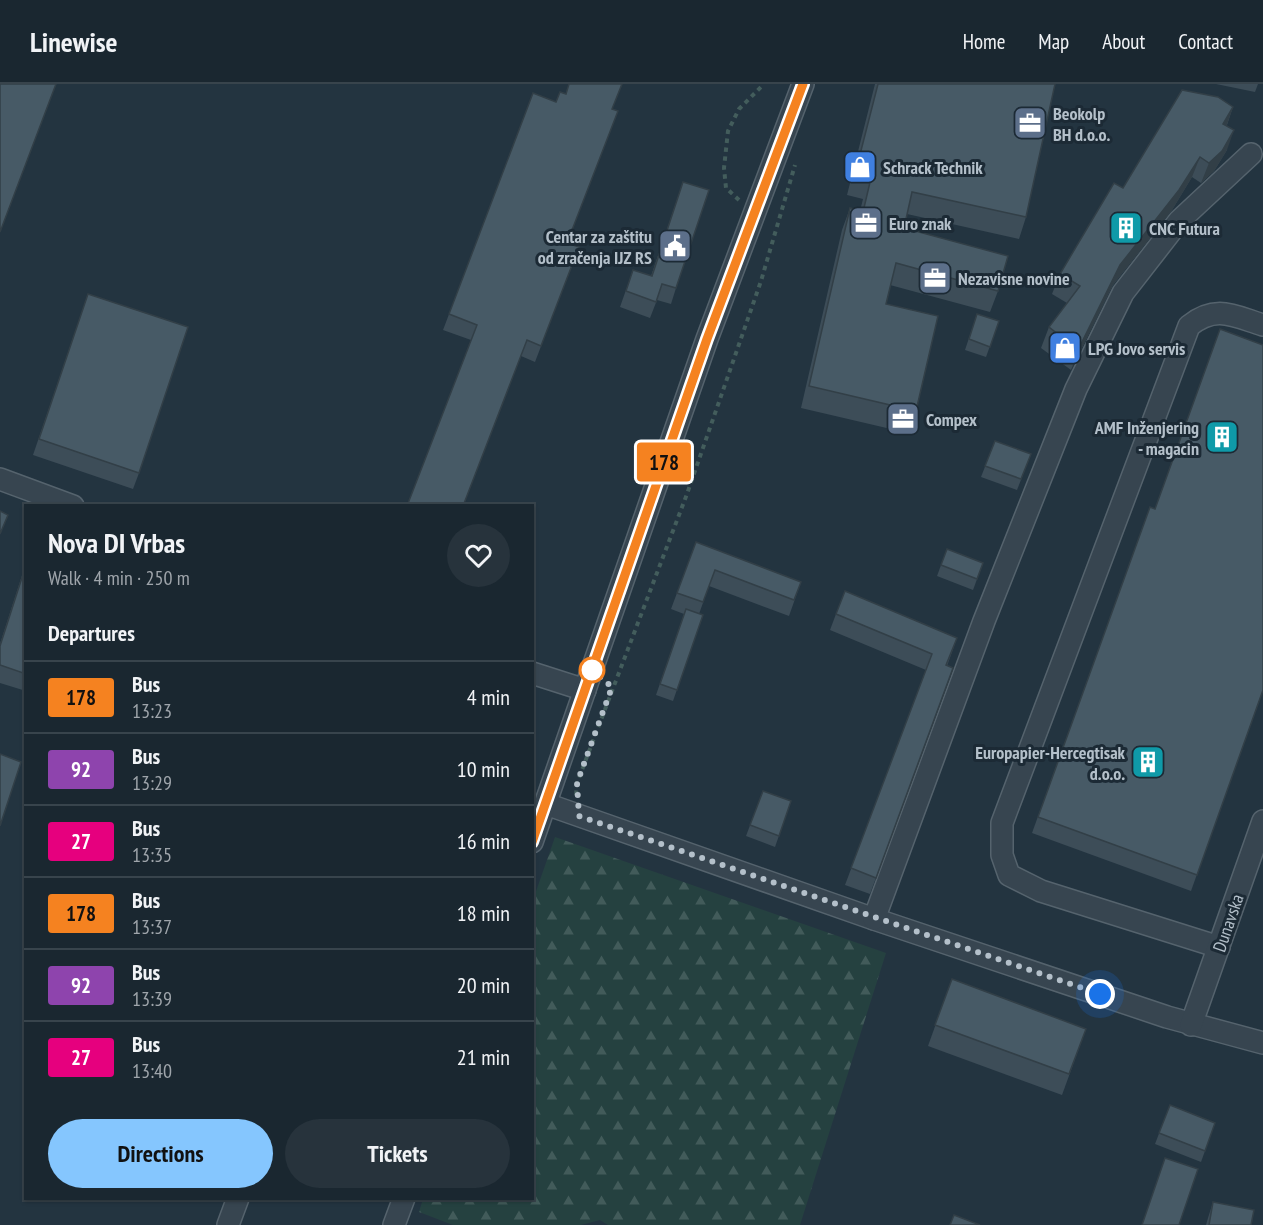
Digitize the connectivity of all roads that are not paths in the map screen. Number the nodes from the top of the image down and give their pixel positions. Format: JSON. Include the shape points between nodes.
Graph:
{"nodes":[{"id":1,"x":803,"y":84,"type":"edge"},
{"id":2,"x":1251,"y":154,"type":"dead end"},
{"id":3,"x":1263,"y":325,"type":"edge"},
{"id":4,"x":0,"y":479,"type":"edge"},
{"id":5,"x":68,"y":504,"type":"edge"},
{"id":6,"x":534,"y":674,"type":"edge"},
{"id":7,"x":585,"y":690,"type":"junction"},
{"id":8,"x":546,"y":804,"type":"junction"},
{"id":9,"x":1263,"y":821,"type":"edge"},
{"id":10,"x":534,"y":837,"type":"edge"},
{"id":11,"x":874,"y":919,"type":"junction"},
{"id":12,"x":1219,"y":947,"type":"junction"},
{"id":13,"x":1191,"y":1025,"type":"junction"},
{"id":14,"x":1263,"y":1043,"type":"edge"},
{"id":15,"x":237,"y":1200,"type":"edge"},
{"id":16,"x":403,"y":1200,"type":"edge"},
{"id":17,"x":228,"y":1225,"type":"edge"},
{"id":18,"x":394,"y":1225,"type":"edge"}],
"edges":[{"from":1,"to":7,"type":"street","via":[[788,155],[703,351]]},
{"from":2,"to":11,"type":"street","via":[[1179,220],[1124,293],[1076,389],[984,621]]},
{"from":3,"to":12,"type":"street","via":[[1221,312],[1200,317],[1189,326],[1002,823],[1002,855],[1009,875],[1041,891]]},
{"from":4,"to":5,"type":"street"},
{"from":6,"to":7,"type":"street"},
{"from":7,"to":8,"type":"street"},
{"from":8,"to":10,"type":"street"},
{"from":8,"to":11,"type":"street"},
{"from":9,"to":12,"type":"street","name":"Dunavska"},
{"from":11,"to":13,"type":"street"},
{"from":12,"to":13,"type":"street","name":"Dunavska"},
{"from":13,"to":14,"type":"street"},
{"from":15,"to":17,"type":"street"},
{"from":16,"to":18,"type":"street"}]}
